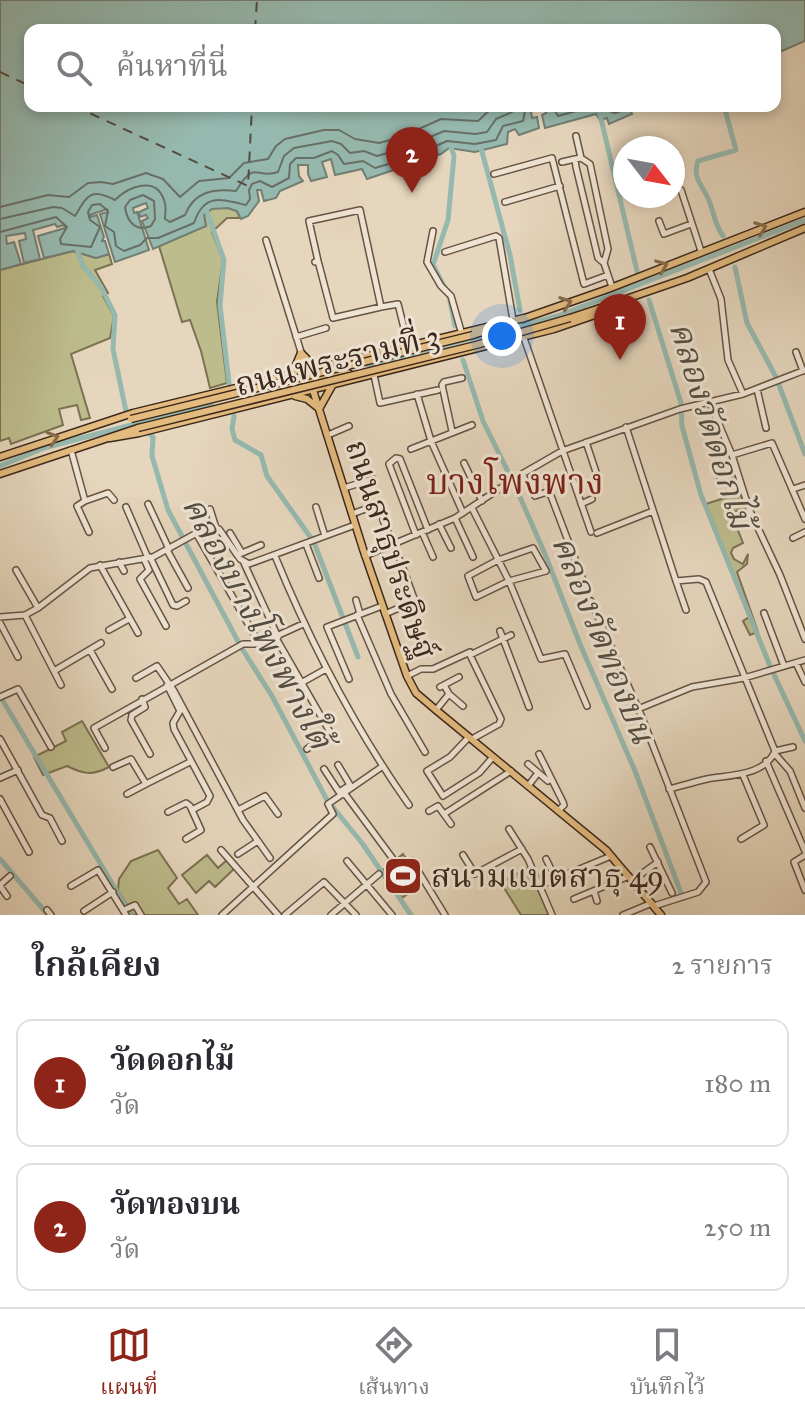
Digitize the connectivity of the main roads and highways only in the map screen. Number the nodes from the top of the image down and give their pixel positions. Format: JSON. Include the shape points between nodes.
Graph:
{"nodes":[{"id":1,"x":805,"y":212,"type":"edge"},
{"id":2,"x":805,"y":228,"type":"edge"},
{"id":3,"x":617,"y":303,"type":"junction"},
{"id":4,"x":524,"y":318,"type":"junction"},
{"id":5,"x":366,"y":354,"type":"junction"},
{"id":6,"x":323,"y":367,"type":"junction"},
{"id":7,"x":288,"y":375,"type":"junction"},
{"id":8,"x":308,"y":375,"type":"junction"},
{"id":9,"x":373,"y":375,"type":"junction"},
{"id":10,"x":356,"y":379,"type":"junction"},
{"id":11,"x":263,"y":380,"type":"junction"},
{"id":12,"x":251,"y":383,"type":"junction"},
{"id":13,"x":334,"y":384,"type":"junction"},
{"id":14,"x":313,"y":389,"type":"junction"},
{"id":15,"x":293,"y":396,"type":"junction"},
{"id":16,"x":258,"y":404,"type":"junction"},
{"id":17,"x":319,"y":409,"type":"junction"},
{"id":18,"x":129,"y":415,"type":"junction"},
{"id":19,"x":138,"y":431,"type":"junction"},
{"id":20,"x":0,"y":457,"type":"edge"},
{"id":21,"x":0,"y":474,"type":"edge"},
{"id":22,"x":661,"y":915,"type":"edge"}],
"edges":[{"from":4,"to":1,"type":"main road","name":"ถนนพระรามที่ 3","one_way":true},
{"from":2,"to":3,"type":"main road","name":"ถนนพระรามที่ 3"},
{"from":3,"to":9,"type":"main road","name":"ถนนพระรามที่ 3","via":[[524,338]]},
{"from":3,"to":19,"type":"main road","name":"ถนนพระรามที่ 3","bridge":true,"via":[[476,345]]},
{"from":4,"to":5,"type":"main road","name":"ถนนพระรามที่ 3"},
{"from":4,"to":18,"type":"main road","name":"ถนนพระรามที่ 3","bridge":true,"via":[[473,335]]},
{"from":5,"to":6,"type":"main road","name":"ถนนพระรามที่ 3"},
{"from":5,"to":9,"type":"main road","via":[[365,370]]},
{"from":6,"to":7,"type":"main road","via":[[301,353]]},
{"from":6,"to":8,"type":"main road","name":"ถนนพระรามที่ 3"},
{"from":7,"to":8,"type":"main road","name":"ถนนพระรามที่ 3"},
{"from":7,"to":11,"type":"main road","name":"ถนนพระรามที่ 3"},
{"from":8,"to":10,"type":"main road","via":[[344,370]]},
{"from":8,"to":11,"type":"main road","via":[[274,387]]},
{"from":8,"to":14,"type":"main road","name":"ถนนสาธุประดิษฐ์"},
{"from":9,"to":10,"type":"main road","name":"ถนนพระรามที่ 3"},
{"from":10,"to":13,"type":"main road","name":"ถนนพระรามที่ 3"},
{"from":11,"to":12,"type":"main road","name":"ถนนพระรามที่ 3"},
{"from":12,"to":16,"type":"main road","via":[[260,388]]},
{"from":12,"to":18,"type":"main road","name":"ถนนพระรามที่ 3"},
{"from":13,"to":14,"type":"main road","name":"ถนนพระรามที่ 3"},
{"from":13,"to":17,"type":"main road"},
{"from":14,"to":15,"type":"main road","name":"ถนนพระรามที่ 3"},
{"from":14,"to":17,"type":"main road","name":"ถนนสาธุประดิษฐ์"},
{"from":15,"to":16,"type":"main road","name":"ถนนพระรามที่ 3"},
{"from":15,"to":17,"type":"main road"},
{"from":16,"to":19,"type":"main road","name":"ถนนพระรามที่ 3","bridge":true},
{"from":17,"to":22,"type":"main road","name":"ถนนสาธุประดิษฐ์","via":[[383,610],[416,693],[611,856]]},
{"from":20,"to":18,"type":"main road","name":"ถนนพระรามที่ 3","one_way":true},
{"from":19,"to":21,"type":"main road","name":"ถนนพระรามที่ 3"}]}
